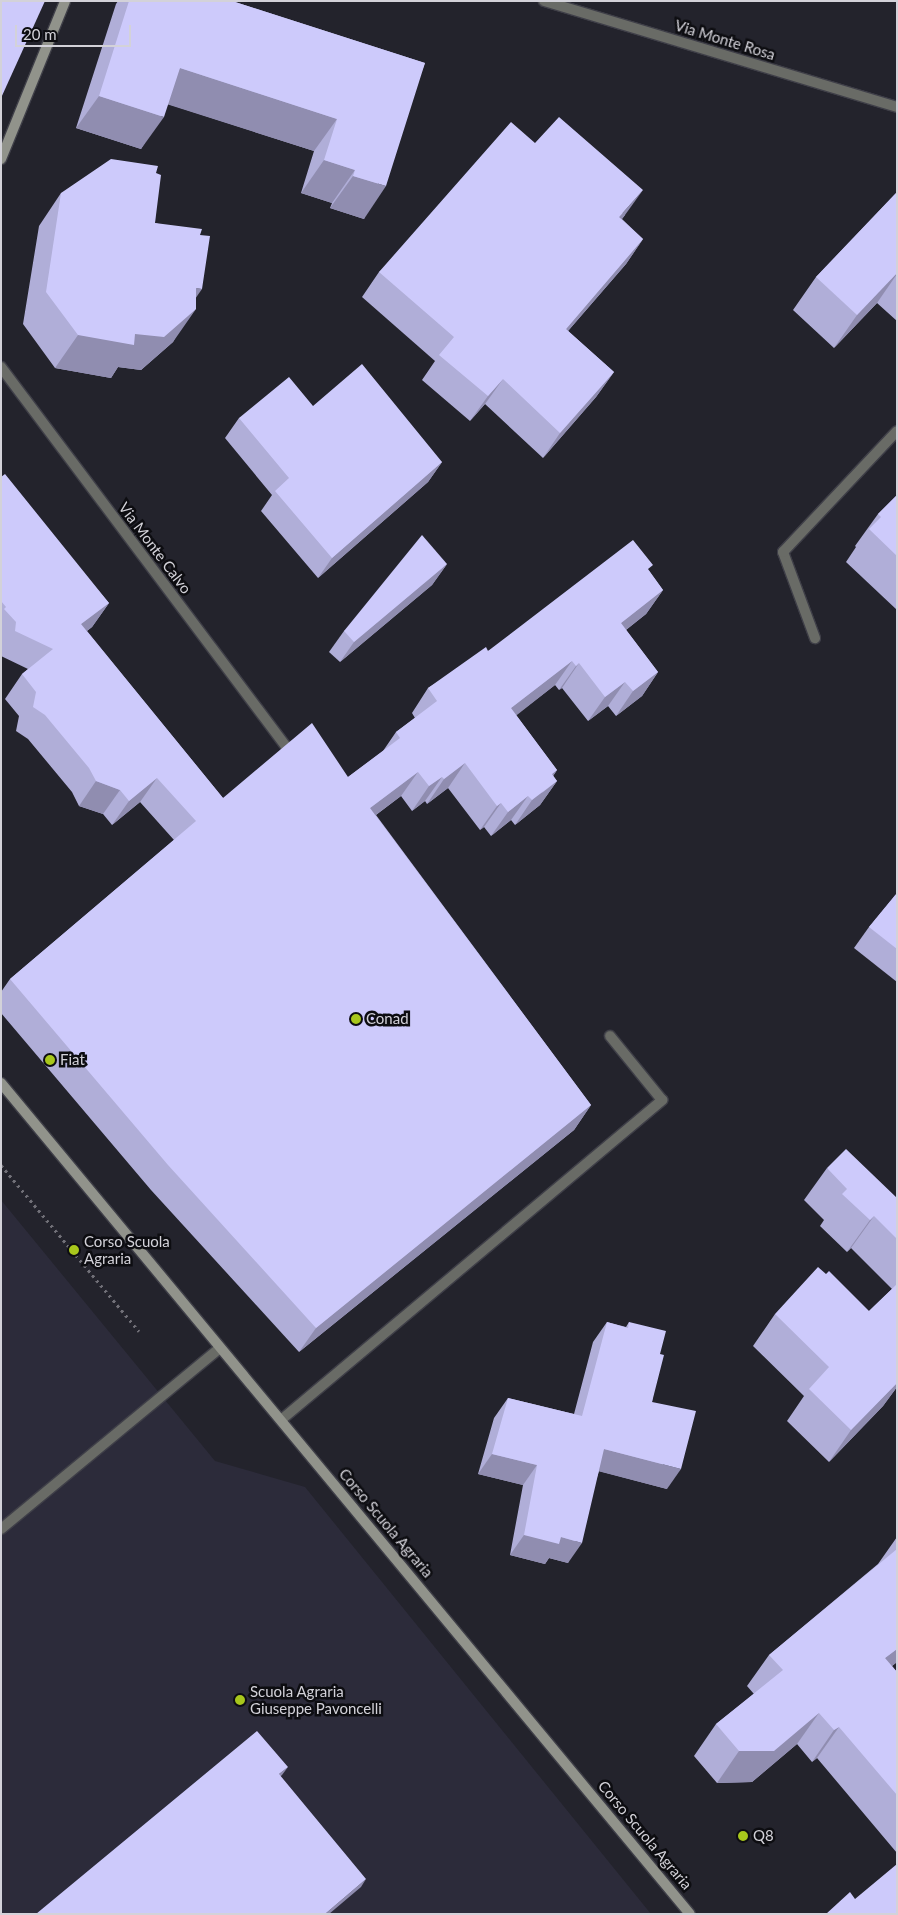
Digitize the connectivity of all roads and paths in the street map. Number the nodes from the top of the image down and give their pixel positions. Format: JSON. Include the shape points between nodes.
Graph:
{"nodes":[{"id":1,"x":65,"y":1,"type":"edge"},
{"id":2,"x":544,"y":1,"type":"edge"},
{"id":3,"x":897,"y":107,"type":"edge"},
{"id":4,"x":1,"y":159,"type":"edge"},
{"id":5,"x":1,"y":367,"type":"edge"},
{"id":6,"x":897,"y":431,"type":"edge"},
{"id":7,"x":816,"y":638,"type":"dead end"},
{"id":8,"x":286,"y":748,"type":"edge"},
{"id":9,"x":610,"y":1036,"type":"dead end"},
{"id":10,"x":1,"y":1083,"type":"edge"},
{"id":11,"x":1,"y":1165,"type":"edge"},
{"id":12,"x":139,"y":1331,"type":"dead end"},
{"id":13,"x":220,"y":1348,"type":"junction"},
{"id":14,"x":281,"y":1420,"type":"junction"},
{"id":15,"x":1,"y":1529,"type":"edge"},
{"id":16,"x":690,"y":1914,"type":"edge"}],
"edges":[{"from":1,"to":4,"type":"main road"},
{"from":2,"to":3,"type":"street","name":"Via Monte Rosa"},
{"from":5,"to":8,"type":"street","name":"Via Monte Calvo"},
{"from":6,"to":7,"type":"street","via":[[783,552]]},
{"from":9,"to":14,"type":"street","via":[[662,1100]]},
{"from":10,"to":13,"type":"main road","name":"Corso Scuola Agraria"},
{"from":11,"to":12,"type":"path"},
{"from":13,"to":14,"type":"main road","name":"Corso Scuola Agraria"},
{"from":13,"to":15,"type":"street"},
{"from":14,"to":16,"type":"main road","name":"Corso Scuola Agraria"}]}
